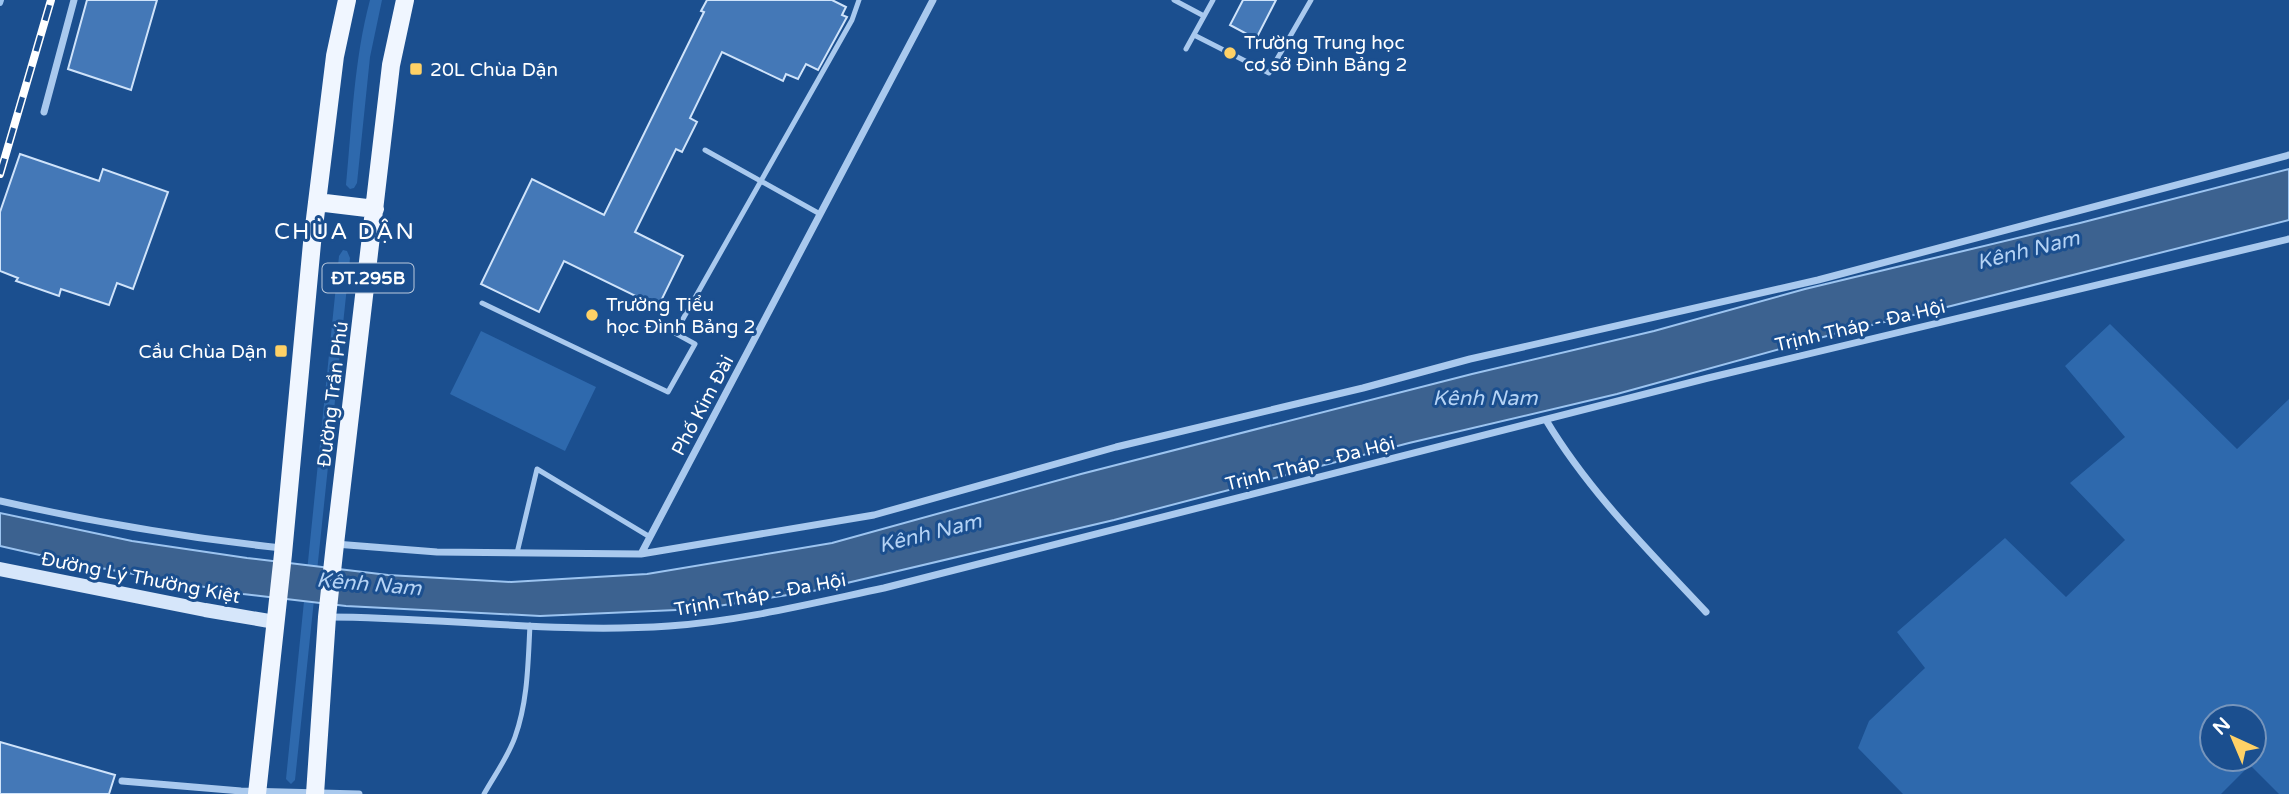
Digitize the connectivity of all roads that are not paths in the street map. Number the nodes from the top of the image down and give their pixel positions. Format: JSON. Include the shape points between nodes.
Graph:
{"nodes":[{"id":1,"x":74,"y":0,"type":"edge"},
{"id":2,"x":347,"y":0,"type":"edge"},
{"id":3,"x":405,"y":0,"type":"edge"},
{"id":4,"x":859,"y":0,"type":"edge"},
{"id":5,"x":933,"y":0,"type":"edge"},
{"id":6,"x":1174,"y":0,"type":"edge"},
{"id":7,"x":1213,"y":0,"type":"edge"},
{"id":8,"x":1311,"y":0,"type":"edge"},
{"id":9,"x":1204,"y":16,"type":"junction"},
{"id":10,"x":1194,"y":35,"type":"junction"},
{"id":11,"x":1186,"y":48,"type":"dead end"},
{"id":12,"x":44,"y":112,"type":"dead end"},
{"id":13,"x":705,"y":150,"type":"dead end"},
{"id":14,"x":2289,"y":155,"type":"edge"},
{"id":15,"x":761,"y":181,"type":"junction"},
{"id":16,"x":317,"y":202,"type":"junction"},
{"id":17,"x":375,"y":209,"type":"junction"},
{"id":18,"x":820,"y":214,"type":"junction"},
{"id":19,"x":2289,"y":239,"type":"edge"},
{"id":20,"x":482,"y":303,"type":"dead end"},
{"id":21,"x":1546,"y":420,"type":"junction"},
{"id":22,"x":0,"y":502,"type":"edge"},
{"id":23,"x":650,"y":537,"type":"junction"},
{"id":24,"x":334,"y":550,"type":"junction"},
{"id":25,"x":283,"y":551,"type":"junction"},
{"id":26,"x":517,"y":553,"type":"junction"},
{"id":27,"x":641,"y":554,"type":"junction"},
{"id":28,"x":0,"y":569,"type":"edge"},
{"id":29,"x":328,"y":611,"type":"junction"},
{"id":30,"x":1706,"y":612,"type":"dead end"},
{"id":31,"x":275,"y":622,"type":"junction"},
{"id":32,"x":530,"y":625,"type":"junction"},
{"id":33,"x":122,"y":781,"type":"dead end"},
{"id":34,"x":257,"y":792,"type":"edge"},
{"id":35,"x":315,"y":793,"type":"edge"},
{"id":36,"x":359,"y":794,"type":"edge"},
{"id":37,"x":484,"y":794,"type":"edge"}],
"edges":[{"from":1,"to":12,"type":"street"},
{"from":2,"to":16,"type":"main road","name":"Đường Trần Phú","number":"ĐT.295B","via":[[335,56]]},
{"from":3,"to":17,"type":"main road","name":"Đường Trần Phú","number":"ĐT.295B","via":[[391,65]]},
{"from":4,"to":15,"type":"lane"},
{"from":5,"to":18,"type":"street","name":"Phố Kim Đài"},
{"from":6,"to":9,"type":"lane"},
{"from":7,"to":9,"type":"lane"},
{"from":8,"to":10,"type":"lane","via":[[1269,73]]},
{"from":9,"to":10,"type":"lane"},
{"from":10,"to":11,"type":"lane"},
{"from":13,"to":15,"type":"lane"},
{"from":14,"to":27,"type":"street","via":[[1818,280],[1470,359],[1116,447],[874,515]]},
{"from":15,"to":18,"type":"lane"},
{"from":15,"to":20,"type":"lane","via":[[675,332],[695,344],[668,392]]},
{"from":16,"to":17,"type":"main road"},
{"from":16,"to":25,"type":"main road","name":"Đường Trần Phú","number":"ĐT.295B"},
{"from":17,"to":24,"type":"main road","name":"Đường Trần Phú","number":"ĐT.295B"},
{"from":18,"to":23,"type":"street","name":"Phố Kim Đài"},
{"from":19,"to":21,"type":"street","name":"Trịnh Tháp - Đa Hội"},
{"from":21,"to":30,"type":"street","via":[[1597,494]]},
{"from":21,"to":32,"type":"street","name":"Trịnh Tháp - Đa Hội","via":[[819,602],[670,626]]},
{"from":22,"to":25,"type":"street"},
{"from":23,"to":26,"type":"lane","via":[[537,469]]},
{"from":23,"to":27,"type":"street","name":"Phố Kim Đài"},
{"from":24,"to":26,"type":"street"},
{"from":24,"to":29,"type":"main road","name":"Đường Trần Phú","number":"ĐT.295B"},
{"from":25,"to":31,"type":"main road","name":"Đường Trần Phú","number":"ĐT.295B"},
{"from":26,"to":27,"type":"street"},
{"from":28,"to":31,"type":"main road","name":"Đường Lý Thường Kiệt"},
{"from":29,"to":32,"type":"street","name":"Trịnh Tháp - Đa Hội"},
{"from":29,"to":35,"type":"main road","name":"Đường Trần Phú","number":"ĐT.295B"},
{"from":31,"to":34,"type":"main road","name":"Đường Trần Phú","number":"ĐT.295B"},
{"from":32,"to":37,"type":"lane","via":[[523,711],[514,740]]},
{"from":33,"to":34,"type":"street"},
{"from":34,"to":35,"type":"street"},
{"from":35,"to":36,"type":"street"}]}
